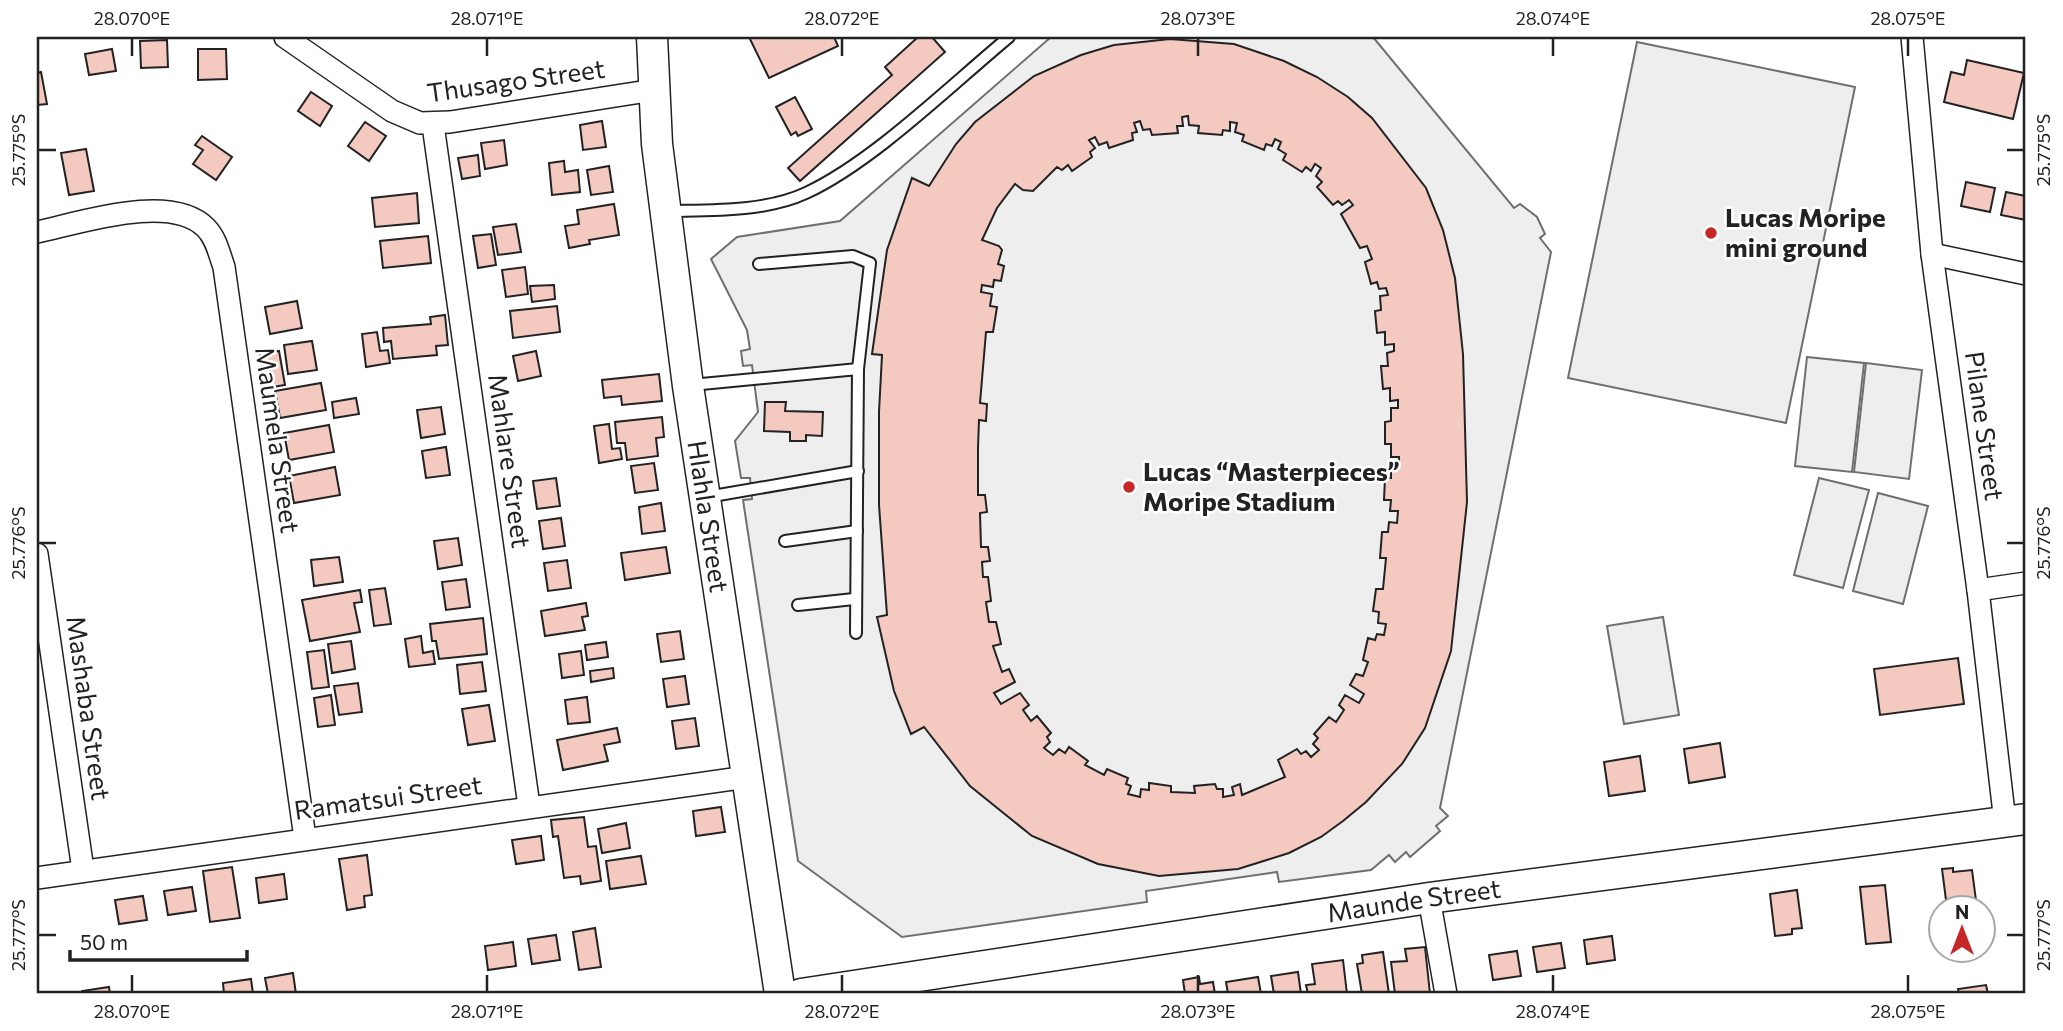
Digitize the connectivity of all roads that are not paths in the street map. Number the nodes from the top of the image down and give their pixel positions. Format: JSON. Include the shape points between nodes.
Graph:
{"nodes":[{"id":1,"x":285,"y":37,"type":"edge"},
{"id":2,"x":652,"y":37,"type":"edge"},
{"id":3,"x":1009,"y":37,"type":"edge"},
{"id":4,"x":1912,"y":37,"type":"edge"},
{"id":5,"x":654,"y":90,"type":"junction"},
{"id":6,"x":433,"y":125,"type":"junction"},
{"id":7,"x":666,"y":212,"type":"junction"},
{"id":8,"x":37,"y":232,"type":"edge"},
{"id":9,"x":1932,"y":254,"type":"junction"},
{"id":10,"x":759,"y":264,"type":"dead end"},
{"id":11,"x":2026,"y":274,"type":"edge"},
{"id":12,"x":858,"y":369,"type":"junction"},
{"id":13,"x":688,"y":386,"type":"junction"},
{"id":14,"x":858,"y":471,"type":"junction"},
{"id":15,"x":705,"y":497,"type":"junction"},
{"id":16,"x":857,"y":531,"type":"junction"},
{"id":17,"x":785,"y":541,"type":"dead end"},
{"id":18,"x":37,"y":554,"type":"edge"},
{"id":19,"x":2026,"y":583,"type":"edge"},
{"id":20,"x":1979,"y":590,"type":"junction"},
{"id":21,"x":854,"y":599,"type":"junction"},
{"id":22,"x":798,"y":605,"type":"dead end"},
{"id":23,"x":856,"y":632,"type":"dead end"},
{"id":24,"x":747,"y":777,"type":"junction"},
{"id":25,"x":529,"y":806,"type":"junction"},
{"id":26,"x":2016,"y":820,"type":"edge"},
{"id":27,"x":305,"y":838,"type":"junction"},
{"id":28,"x":83,"y":870,"type":"junction"},
{"id":29,"x":37,"y":878,"type":"edge"},
{"id":30,"x":1429,"y":898,"type":"junction"},
{"id":31,"x":780,"y":994,"type":"edge"},
{"id":32,"x":801,"y":994,"type":"edge"},
{"id":33,"x":1446,"y":994,"type":"edge"}],
"edges":[{"from":1,"to":6,"type":"street","name":"Thusago Street","via":[[392,111]]},
{"from":2,"to":5,"type":"street","name":"Hlahla Street"},
{"from":3,"to":7,"type":"lane","via":[[842,172],[804,194],[763,205]]},
{"from":4,"to":9,"type":"street","name":"Pilane Street"},
{"from":5,"to":6,"type":"street","name":"Thusago Street"},
{"from":5,"to":7,"type":"street","name":"Hlahla Street"},
{"from":6,"to":25,"type":"street","name":"Mahlare Street"},
{"from":7,"to":13,"type":"street","name":"Hlahla Street"},
{"from":8,"to":27,"type":"street","name":"Maumela Street","via":[[157,210],[193,218],[214,237],[224,267]]},
{"from":9,"to":11,"type":"street"},
{"from":9,"to":20,"type":"street","name":"Pilane Street"},
{"from":10,"to":12,"type":"lane","via":[[853,256],[870,263]]},
{"from":12,"to":13,"type":"lane"},
{"from":12,"to":14,"type":"lane"},
{"from":13,"to":15,"type":"street","name":"Hlahla Street"},
{"from":14,"to":15,"type":"lane"},
{"from":14,"to":16,"type":"lane"},
{"from":15,"to":24,"type":"street","name":"Hlahla Street"},
{"from":16,"to":17,"type":"lane"},
{"from":16,"to":21,"type":"lane"},
{"from":18,"to":28,"type":"street","name":"Mashaba Street"},
{"from":19,"to":20,"type":"street"},
{"from":20,"to":26,"type":"street","name":"Pilane Street"},
{"from":21,"to":22,"type":"lane"},
{"from":21,"to":23,"type":"lane"},
{"from":24,"to":25,"type":"street","name":"Ramatsui Street"},
{"from":24,"to":31,"type":"street","name":"Hlahla Street"},
{"from":25,"to":27,"type":"street","name":"Ramatsui Street"},
{"from":26,"to":30,"type":"street","name":"Maunde Street"},
{"from":27,"to":28,"type":"street","name":"Ramatsui Street"},
{"from":28,"to":29,"type":"street","name":"Ramatsui Street"},
{"from":30,"to":32,"type":"street","name":"Maunde Street"},
{"from":30,"to":33,"type":"street"}]}
